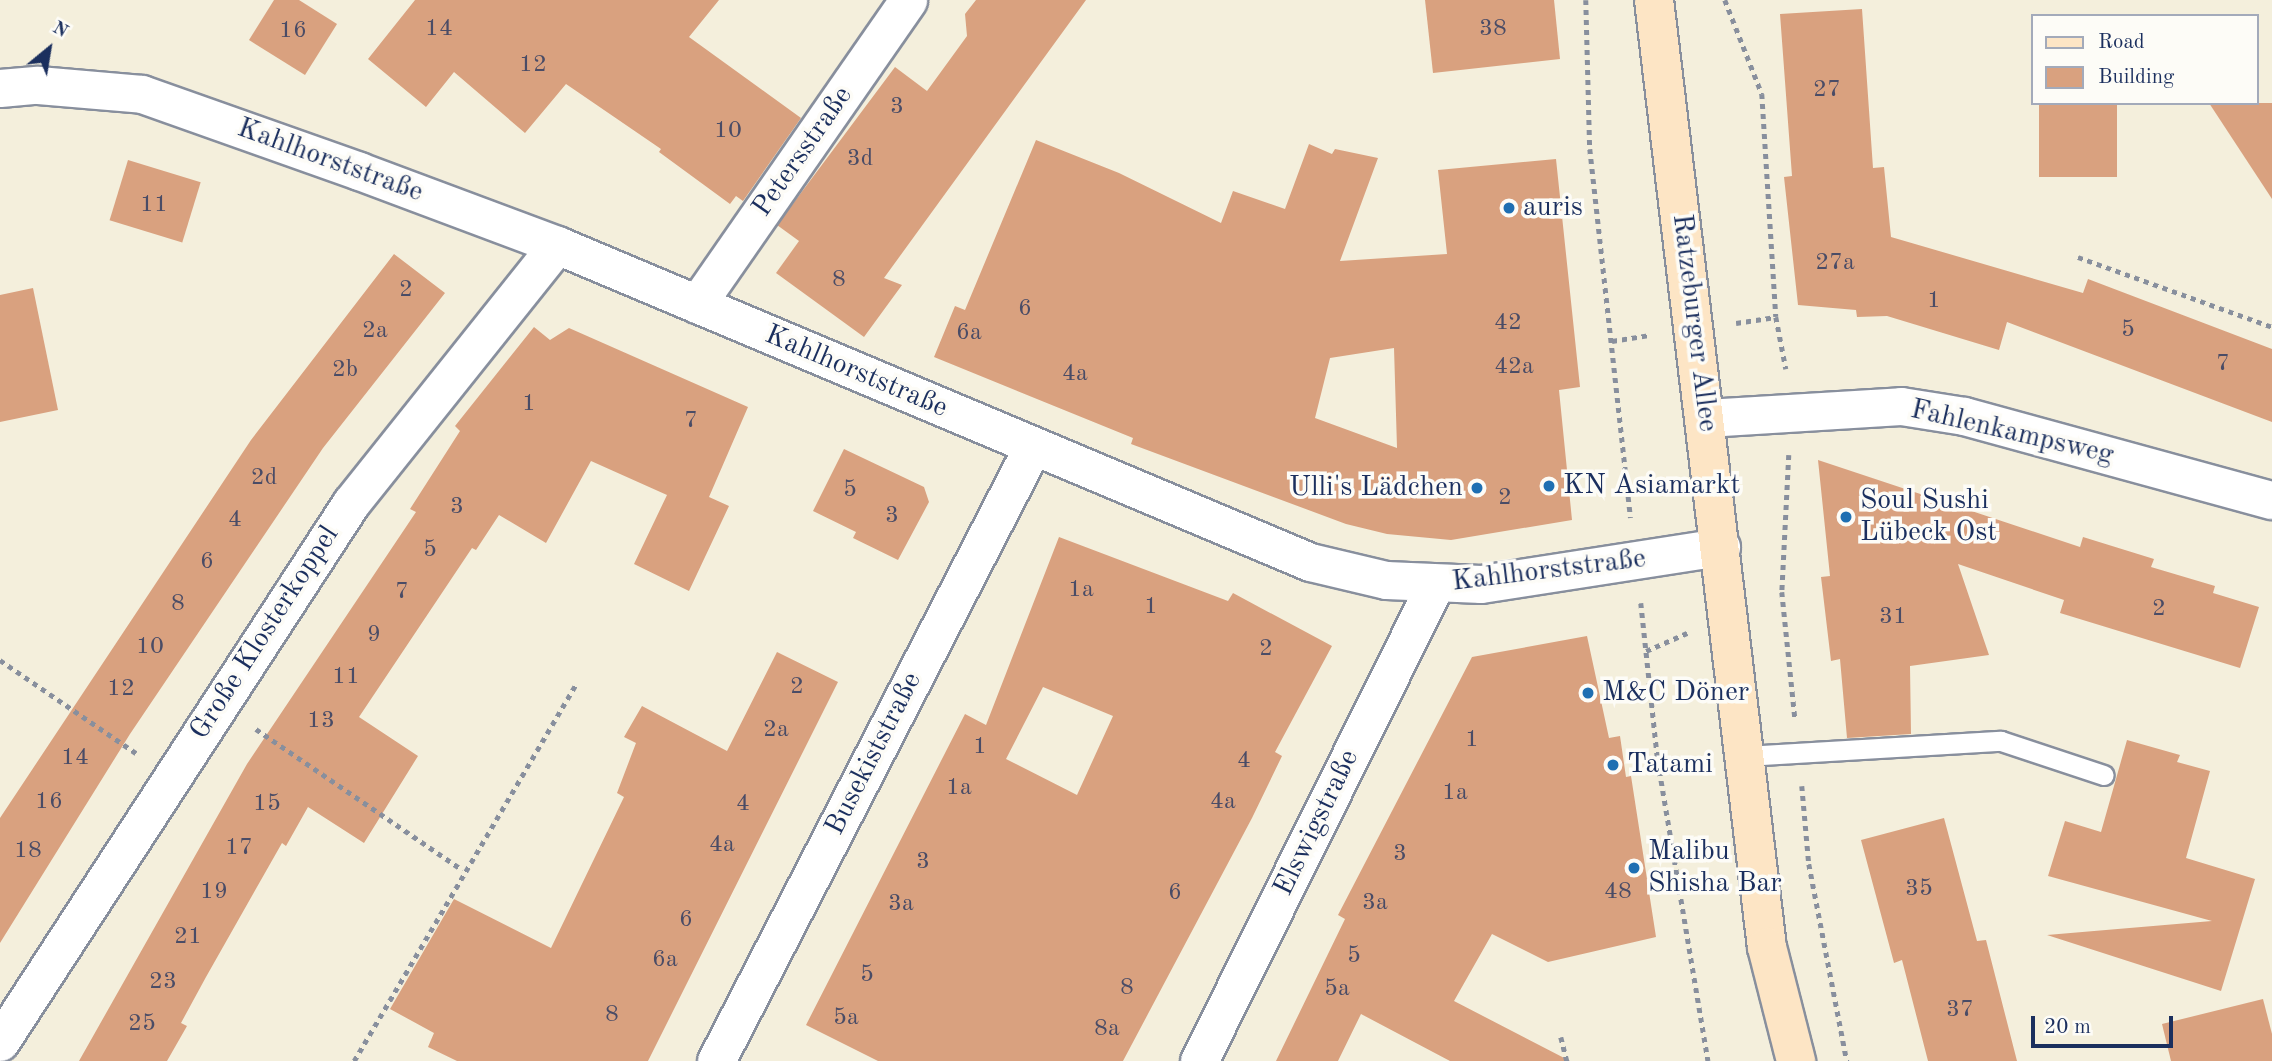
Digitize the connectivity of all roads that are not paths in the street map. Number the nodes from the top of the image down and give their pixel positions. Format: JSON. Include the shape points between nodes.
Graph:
{"nodes":[{"id":1,"x":908,"y":0,"type":"edge"},
{"id":2,"x":1654,"y":0,"type":"edge"},
{"id":3,"x":0,"y":88,"type":"edge"},
{"id":4,"x":557,"y":244,"type":"junction"},
{"id":5,"x":697,"y":304,"type":"junction"},
{"id":6,"x":1706,"y":418,"type":"junction"},
{"id":7,"x":1032,"y":448,"type":"junction"},
{"id":8,"x":2272,"y":500,"type":"edge"},
{"id":9,"x":1721,"y":547,"type":"junction"},
{"id":10,"x":1435,"y":585,"type":"junction"},
{"id":11,"x":1745,"y":756,"type":"junction"},
{"id":12,"x":2104,"y":775,"type":"dead end"},
{"id":13,"x":0,"y":1042,"type":"edge"},
{"id":14,"x":716,"y":1061,"type":"edge"},
{"id":15,"x":1199,"y":1061,"type":"edge"},
{"id":16,"x":1796,"y":1061,"type":"edge"}],
"edges":[{"from":1,"to":5,"type":"street","name":"Petersstraße"},
{"from":2,"to":6,"type":"main road","name":"Ratzeburger Allee"},
{"from":3,"to":4,"type":"street","name":"Kahlhorststraße","via":[[37,85],[142,94]]},
{"from":4,"to":5,"type":"street","name":"Kahlhorststraße"},
{"from":4,"to":13,"type":"street","name":"Große Klosterkoppel","via":[[351,503]]},
{"from":5,"to":7,"type":"street","name":"Kahlhorststraße"},
{"from":6,"to":8,"type":"street","name":"Fahlenkampsweg","via":[[1900,406],[1964,416]]},
{"from":6,"to":9,"type":"main road","name":"Ratzeburger Allee"},
{"from":7,"to":10,"type":"street","name":"Kahlhorststraße","via":[[1310,562],[1386,580]]},
{"from":7,"to":14,"type":"street","name":"Busekiststraße"},
{"from":9,"to":10,"type":"street","name":"Kahlhorststraße","via":[[1481,584]]},
{"from":9,"to":11,"type":"main road","name":"Ratzeburger Allee"},
{"from":10,"to":15,"type":"street","name":"Elswigstraße"},
{"from":11,"to":12,"type":"lane","via":[[2001,741]]},
{"from":11,"to":16,"type":"main road","name":"Ratzeburger Allee","via":[[1767,947]]}]}
